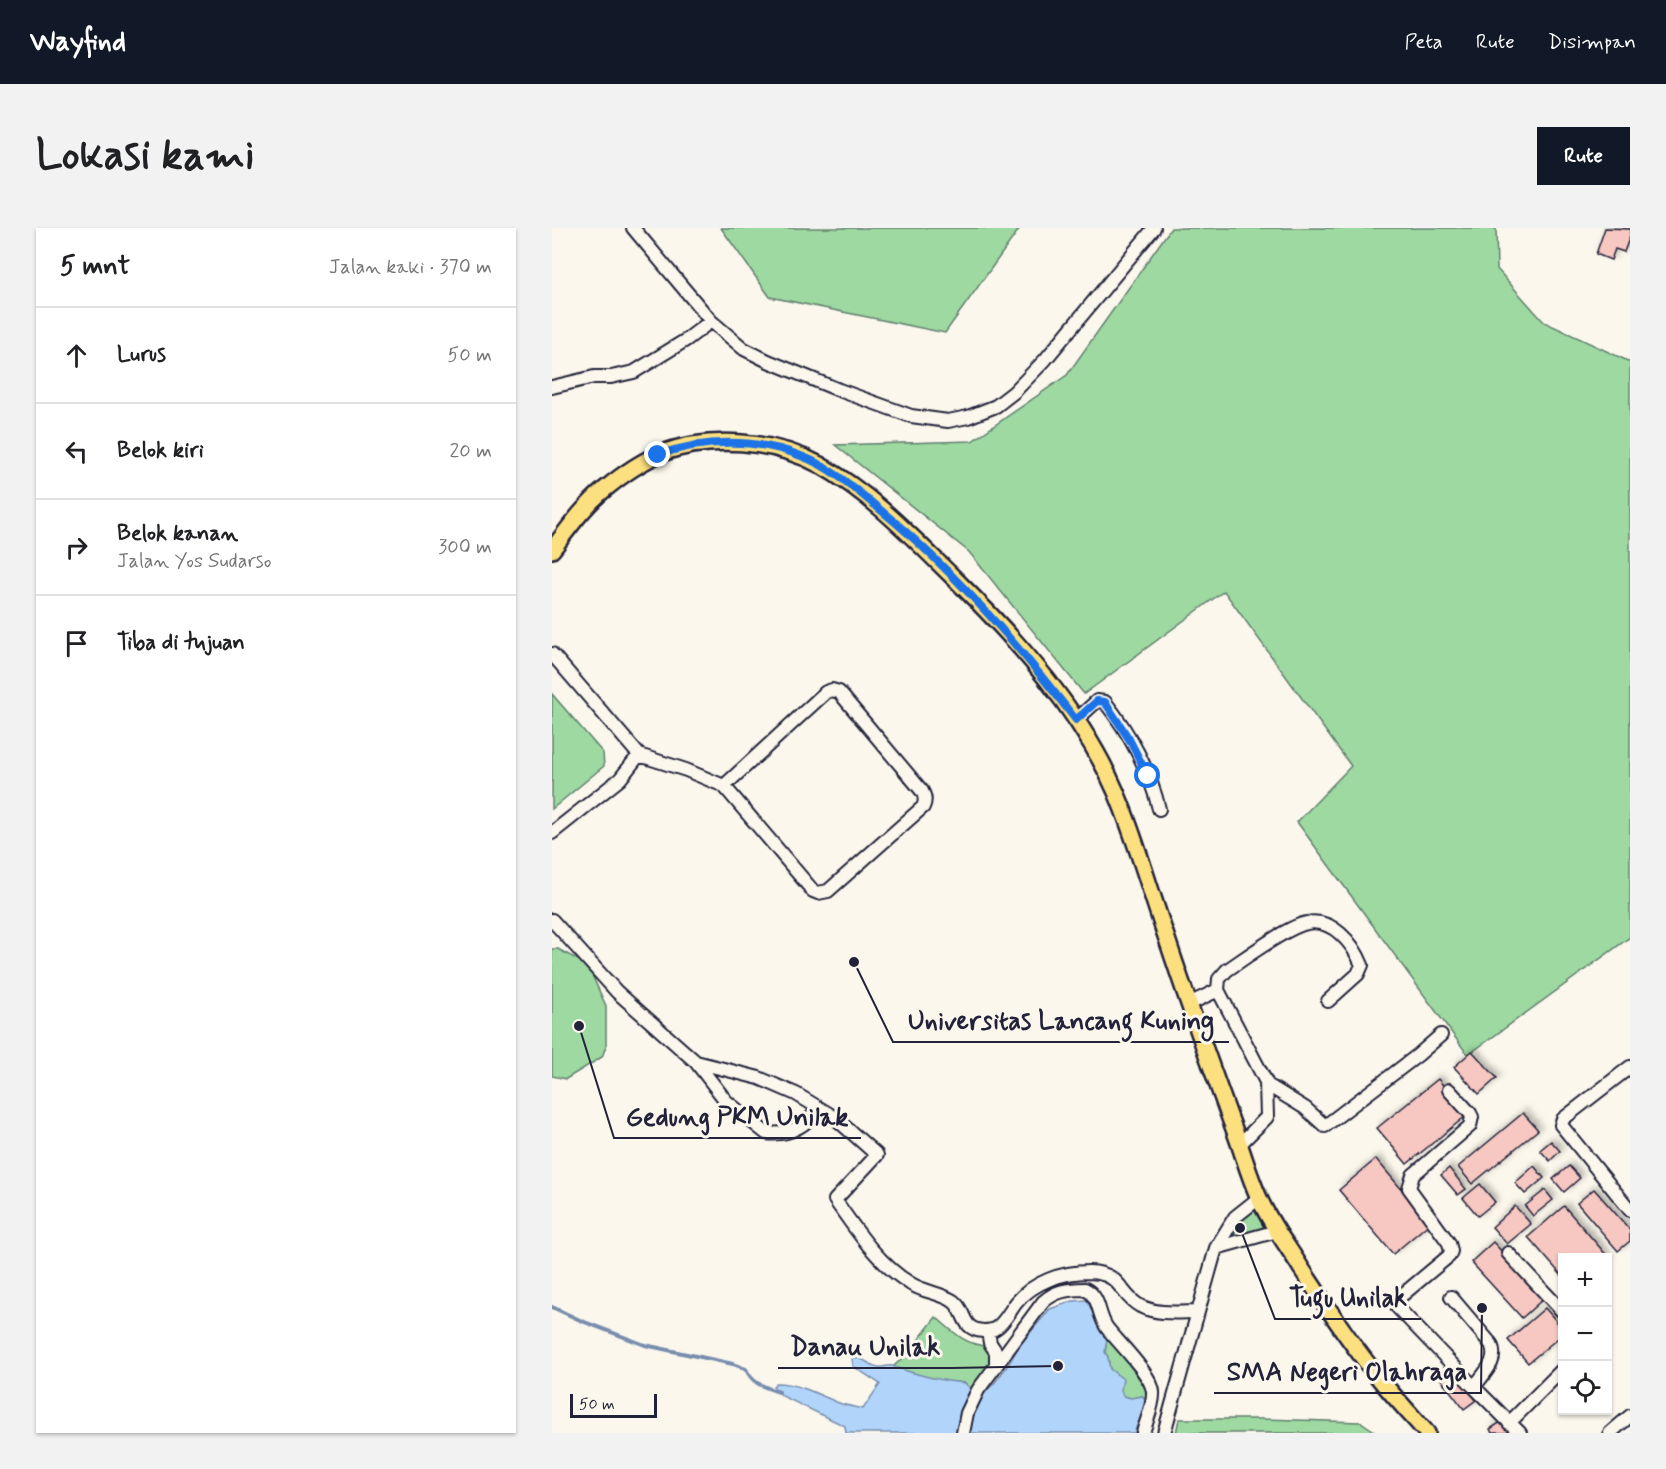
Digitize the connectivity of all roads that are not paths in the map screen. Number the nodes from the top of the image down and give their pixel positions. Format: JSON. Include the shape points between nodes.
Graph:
{"nodes":[{"id":1,"x":633,"y":228,"type":"edge"},
{"id":2,"x":1154,"y":228,"type":"edge"},
{"id":3,"x":711,"y":321,"type":"junction"},
{"id":4,"x":552,"y":387,"type":"edge"},
{"id":5,"x":552,"y":550,"type":"edge"},
{"id":6,"x":552,"y":654,"type":"edge"},
{"id":7,"x":1076,"y":720,"type":"junction"},
{"id":8,"x":639,"y":755,"type":"junction"},
{"id":9,"x":724,"y":786,"type":"junction"},
{"id":10,"x":1159,"y":809,"type":"dead end"},
{"id":11,"x":552,"y":833,"type":"edge"},
{"id":12,"x":552,"y":920,"type":"edge"},
{"id":13,"x":1218,"y":990,"type":"junction"},
{"id":14,"x":1328,"y":1001,"type":"dead end"},
{"id":15,"x":1189,"y":1004,"type":"junction"},
{"id":16,"x":1441,"y":1035,"type":"dead end"},
{"id":17,"x":696,"y":1062,"type":"junction"},
{"id":18,"x":1630,"y":1067,"type":"edge"},
{"id":19,"x":1266,"y":1084,"type":"junction"},
{"id":20,"x":1449,"y":1090,"type":"dead end"},
{"id":21,"x":819,"y":1108,"type":"junction"},
{"id":22,"x":1240,"y":1144,"type":"junction"},
{"id":23,"x":1259,"y":1198,"type":"junction"},
{"id":24,"x":1630,"y":1210,"type":"edge"},
{"id":25,"x":1277,"y":1232,"type":"junction"},
{"id":26,"x":1216,"y":1248,"type":"junction"},
{"id":27,"x":1508,"y":1253,"type":"dead end"},
{"id":28,"x":1451,"y":1297,"type":"dead end"},
{"id":29,"x":1558,"y":1307,"type":"edge"},
{"id":30,"x":1198,"y":1312,"type":"junction"},
{"id":31,"x":988,"y":1331,"type":"junction"},
{"id":32,"x":996,"y":1366,"type":"junction"},
{"id":33,"x":1558,"y":1374,"type":"edge"},
{"id":34,"x":1474,"y":1387,"type":"junction"},
{"id":35,"x":1630,"y":1416,"type":"edge"},
{"id":36,"x":1509,"y":1423,"type":"junction"},
{"id":37,"x":963,"y":1433,"type":"edge"},
{"id":38,"x":1143,"y":1433,"type":"edge"},
{"id":39,"x":1164,"y":1433,"type":"edge"},
{"id":40,"x":1427,"y":1433,"type":"edge"},
{"id":41,"x":1520,"y":1433,"type":"edge"},
{"id":42,"x":1610,"y":1433,"type":"edge"}],
"edges":[{"from":1,"to":3,"type":"street"},
{"from":2,"to":3,"type":"street","via":[[1014,392],[996,406],[958,419],[911,416],[839,390],[744,349]]},
{"from":3,"to":4,"type":"street","via":[[634,372]]},
{"from":5,"to":7,"type":"main road","via":[[603,490],[658,455],[681,447],[726,442],[802,456],[855,489],[904,529],[1000,626]]},
{"from":6,"to":8,"type":"street"},
{"from":7,"to":10,"type":"street","via":[[1097,701],[1105,702],[1148,776]]},
{"from":7,"to":15,"type":"main road","via":[[1116,793]]},
{"from":8,"to":9,"type":"street"},
{"from":8,"to":11,"type":"street","via":[[620,779]]},
{"from":9,"to":9,"type":"street","via":[[818,893],[828,891],[925,803],[922,791],[839,692],[832,690],[817,699]]},
{"from":12,"to":17,"type":"street","via":[[617,992]]},
{"from":13,"to":14,"type":"street","via":[[1219,979],[1227,970],[1287,932],[1316,922],[1342,934],[1362,964],[1358,974]]},
{"from":13,"to":15,"type":"street"},
{"from":13,"to":19,"type":"street"},
{"from":15,"to":22,"type":"main road"},
{"from":16,"to":19,"type":"street","via":[[1325,1126],[1305,1108]]},
{"from":17,"to":21,"type":"street","via":[[759,1078]]},
{"from":17,"to":21,"type":"street","via":[[726,1101],[766,1133],[800,1126]]},
{"from":18,"to":24,"type":"street","via":[[1563,1119],[1561,1125]]},
{"from":19,"to":22,"type":"street","via":[[1267,1117]]},
{"from":20,"to":34,"type":"street","via":[[1470,1113],[1470,1126],[1413,1175],[1409,1188],[1451,1251],[1395,1301]]},
{"from":21,"to":31,"type":"street","via":[[877,1155],[835,1200],[853,1227],[888,1268],[913,1285],[955,1302],[969,1327]]},
{"from":22,"to":23,"type":"main road"},
{"from":23,"to":25,"type":"main road"},
{"from":23,"to":26,"type":"street","via":[[1235,1217]]},
{"from":25,"to":26,"type":"street"},
{"from":25,"to":40,"type":"main road","via":[[1383,1383]]},
{"from":26,"to":30,"type":"street"},
{"from":27,"to":29,"type":"street"},
{"from":28,"to":34,"type":"street","via":[[1495,1352]]},
{"from":30,"to":31,"type":"street","via":[[1157,1312],[1142,1307],[1117,1281],[1088,1272],[1035,1286],[997,1328]]},
{"from":30,"to":39,"type":"street"},
{"from":31,"to":32,"type":"street","via":[[996,1352]]},
{"from":32,"to":37,"type":"street","via":[[978,1390]]},
{"from":32,"to":38,"type":"street","via":[[1049,1296],[1085,1289],[1095,1296],[1104,1324],[1154,1391]]},
{"from":33,"to":36,"type":"street"},
{"from":34,"to":36,"type":"street"},
{"from":35,"to":42,"type":"street"},
{"from":36,"to":41,"type":"street"}]}
